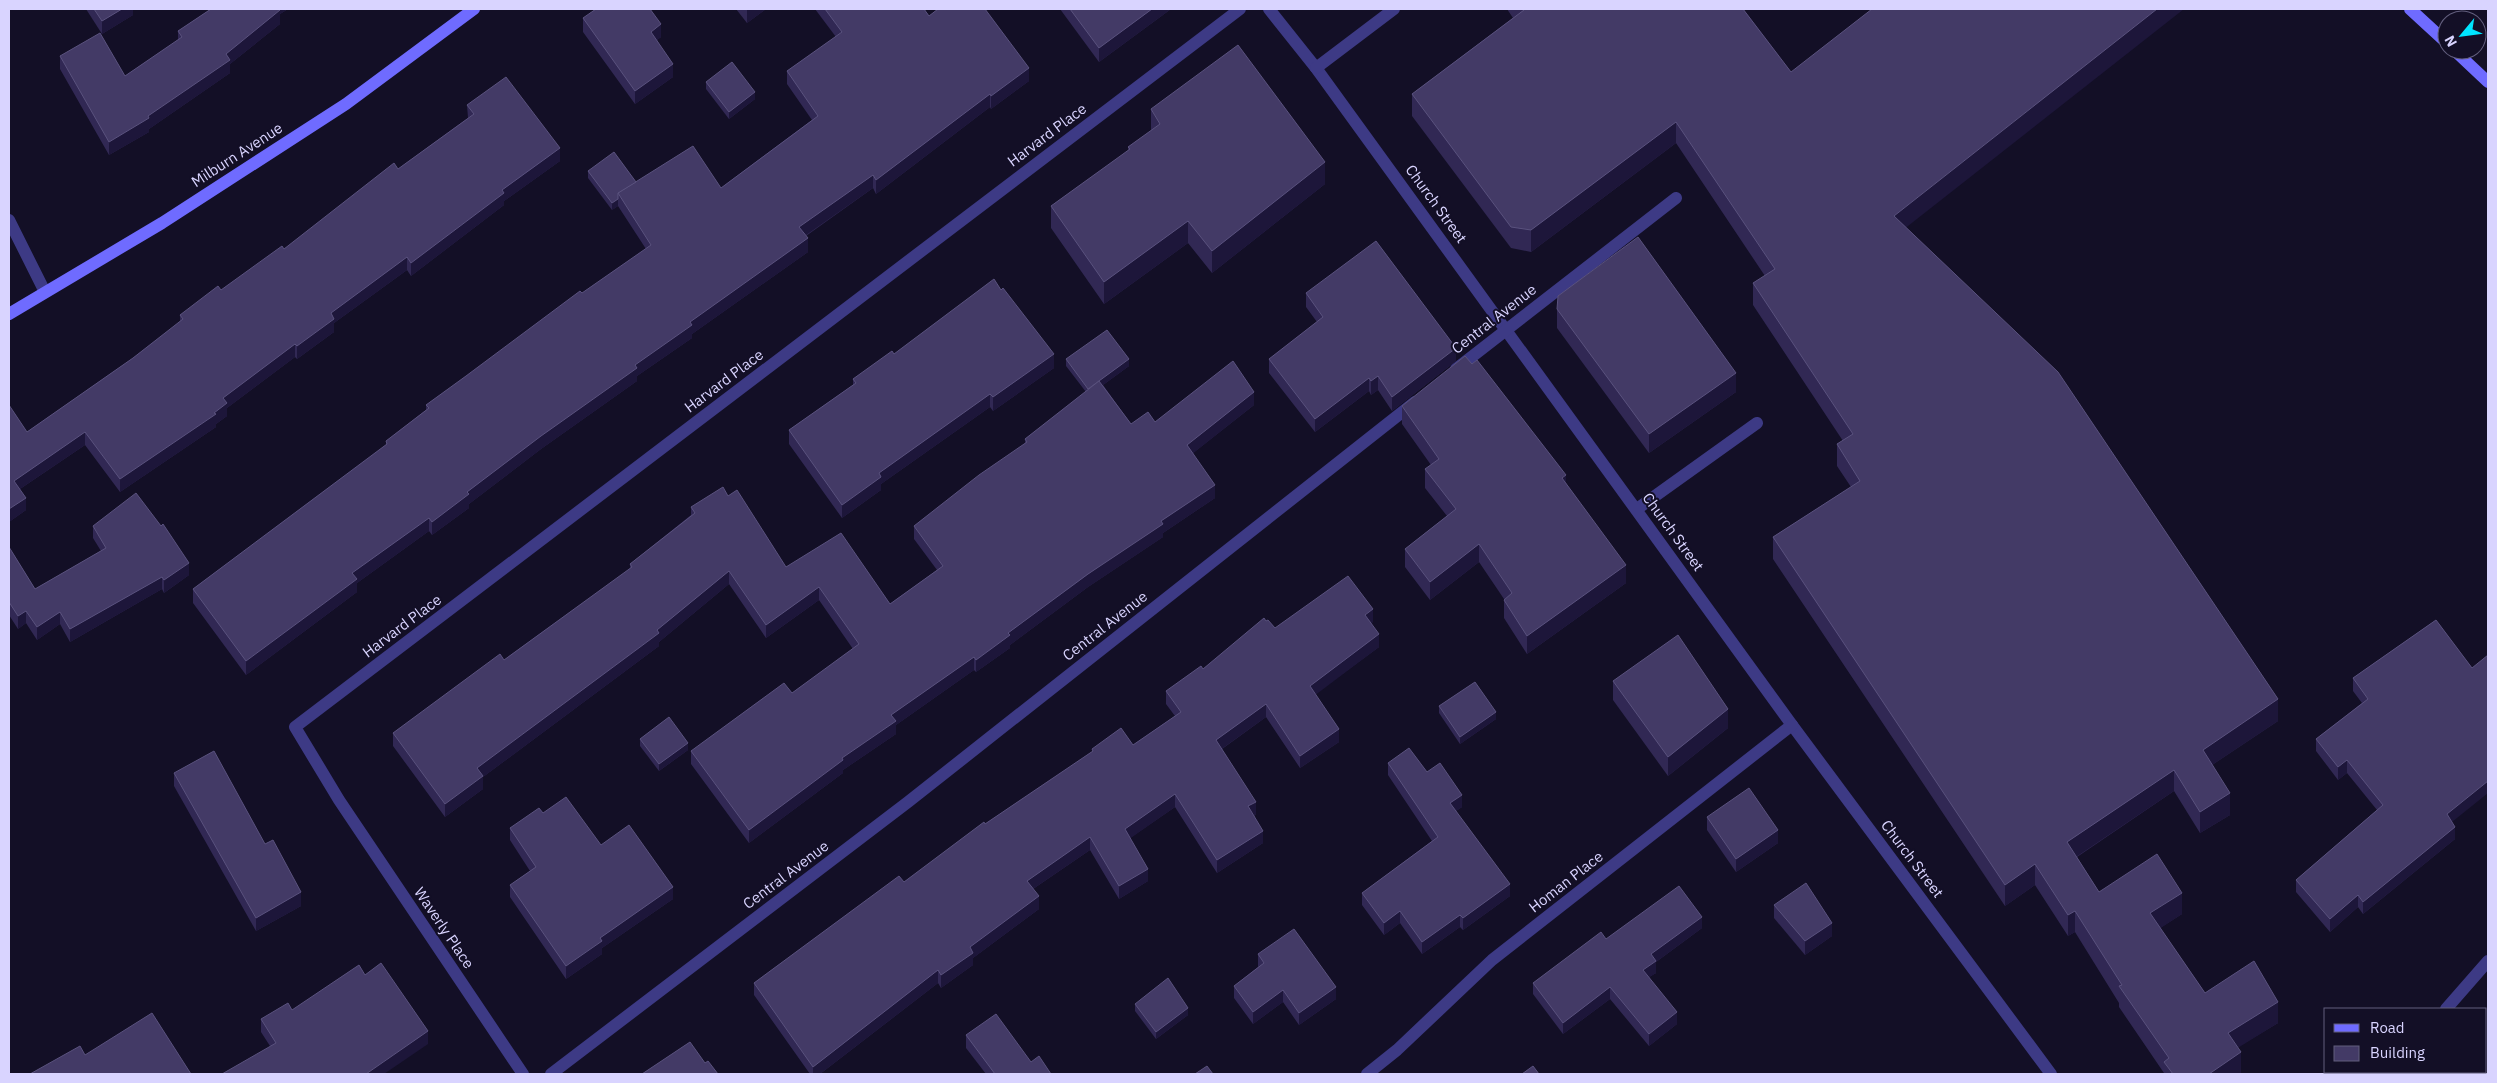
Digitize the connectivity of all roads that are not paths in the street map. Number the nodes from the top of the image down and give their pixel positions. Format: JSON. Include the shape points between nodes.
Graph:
{"nodes":[{"id":1,"x":474,"y":9,"type":"edge"},
{"id":2,"x":1240,"y":9,"type":"edge"},
{"id":3,"x":1269,"y":9,"type":"edge"},
{"id":4,"x":1394,"y":9,"type":"edge"},
{"id":5,"x":2410,"y":9,"type":"edge"},
{"id":6,"x":2437,"y":34,"type":"edge"},
{"id":7,"x":2465,"y":60,"type":"edge"},
{"id":8,"x":1316,"y":68,"type":"junction"},
{"id":9,"x":2488,"y":82,"type":"edge"},
{"id":10,"x":1676,"y":198,"type":"dead end"},
{"id":11,"x":9,"y":220,"type":"edge"},
{"id":12,"x":45,"y":292,"type":"junction"},
{"id":13,"x":9,"y":314,"type":"edge"},
{"id":14,"x":1507,"y":329,"type":"junction"},
{"id":15,"x":1445,"y":378,"type":"edge"},
{"id":16,"x":1422,"y":397,"type":"edge"},
{"id":17,"x":1757,"y":423,"type":"dead end"},
{"id":18,"x":1637,"y":509,"type":"junction"},
{"id":19,"x":1792,"y":725,"type":"junction"},
{"id":20,"x":339,"y":800,"type":"joint"},
{"id":21,"x":2488,"y":961,"type":"edge"},
{"id":22,"x":2447,"y":1008,"type":"edge"},
{"id":23,"x":523,"y":1074,"type":"edge"},
{"id":24,"x":551,"y":1074,"type":"edge"},
{"id":25,"x":1367,"y":1074,"type":"edge"},
{"id":26,"x":2051,"y":1074,"type":"edge"}],
"edges":[{"from":1,"to":12,"type":"main road","name":"Milburn Avenue","via":[[346,104],[162,223]]},
{"from":2,"to":20,"type":"street","name":"Harvard Place","via":[[296,727]]},
{"from":3,"to":8,"type":"street","name":"Church Street"},
{"from":4,"to":8,"type":"street"},
{"from":5,"to":6,"type":"main road"},
{"from":7,"to":9,"type":"main road"},
{"from":8,"to":14,"type":"street","name":"Church Street"},
{"from":10,"to":14,"type":"street","name":"Central Avenue"},
{"from":11,"to":12,"type":"street"},
{"from":12,"to":13,"type":"main road","name":"Milburn Avenue"},
{"from":14,"to":15,"type":"street","name":"Central Avenue"},
{"from":14,"to":18,"type":"street","name":"Church Street"},
{"from":16,"to":24,"type":"street","name":"Central Avenue","via":[[908,802]]},
{"from":17,"to":18,"type":"street"},
{"from":18,"to":19,"type":"street","name":"Church Street"},
{"from":19,"to":25,"type":"street","name":"Homan Place","via":[[1492,960]]},
{"from":19,"to":26,"type":"street","name":"Church Street"},
{"from":20,"to":23,"type":"street","name":"Waverly Place"},
{"from":21,"to":22,"type":"street"}]}
